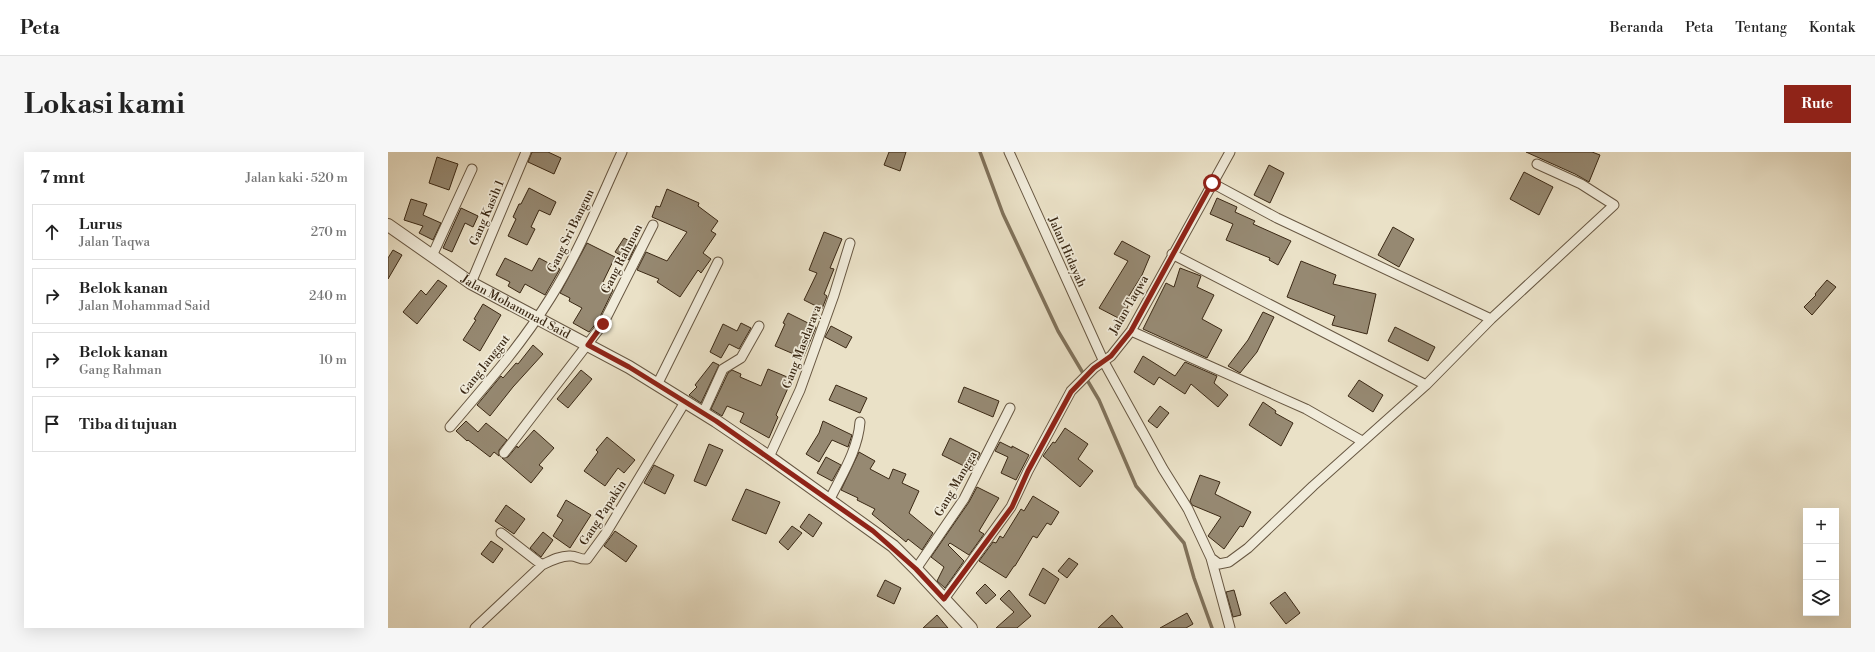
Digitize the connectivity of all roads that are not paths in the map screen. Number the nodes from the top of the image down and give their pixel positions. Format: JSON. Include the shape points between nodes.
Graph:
{"nodes":[{"id":1,"x":526,"y":152,"type":"edge"},
{"id":2,"x":622,"y":152,"type":"edge"},
{"id":3,"x":1009,"y":152,"type":"edge"},
{"id":4,"x":1230,"y":152,"type":"edge"},
{"id":5,"x":1537,"y":164,"type":"dead end"},
{"id":6,"x":472,"y":169,"type":"dead end"},
{"id":7,"x":1212,"y":183,"type":"junction"},
{"id":8,"x":388,"y":225,"type":"edge"},
{"id":9,"x":653,"y":225,"type":"dead end"},
{"id":10,"x":850,"y":243,"type":"dead end"},
{"id":11,"x":1172,"y":254,"type":"junction"},
{"id":12,"x":432,"y":256,"type":"junction"},
{"id":13,"x":718,"y":262,"type":"dead end"},
{"id":14,"x":471,"y":283,"type":"junction"},
{"id":15,"x":537,"y":317,"type":"junction"},
{"id":16,"x":1491,"y":319,"type":"junction"},
{"id":17,"x":759,"y":326,"type":"dead end"},
{"id":18,"x":1131,"y":331,"type":"junction"},
{"id":19,"x":588,"y":345,"type":"junction"},
{"id":20,"x":1104,"y":362,"type":"junction"},
{"id":21,"x":657,"y":385,"type":"junction"},
{"id":22,"x":1426,"y":385,"type":"junction"},
{"id":23,"x":685,"y":402,"type":"junction"},
{"id":24,"x":1010,"y":408,"type":"dead end"},
{"id":25,"x":703,"y":413,"type":"junction"},
{"id":26,"x":860,"y":422,"type":"dead end"},
{"id":27,"x":450,"y":427,"type":"dead end"},
{"id":28,"x":1362,"y":441,"type":"junction"},
{"id":29,"x":504,"y":453,"type":"dead end"},
{"id":30,"x":769,"y":457,"type":"junction"},
{"id":31,"x":829,"y":501,"type":"junction"},
{"id":32,"x":501,"y":533,"type":"dead end"},
{"id":33,"x":1211,"y":558,"type":"junction"},
{"id":34,"x":542,"y":565,"type":"junction"},
{"id":35,"x":916,"y":569,"type":"junction"},
{"id":36,"x":944,"y":599,"type":"junction"},
{"id":37,"x":475,"y":628,"type":"edge"},
{"id":38,"x":971,"y":628,"type":"edge"},
{"id":39,"x":1230,"y":628,"type":"edge"}],
"edges":[{"from":1,"to":14,"type":"street","name":"Gang Kasih 1"},
{"from":2,"to":15,"type":"street","name":"Gang Sri Bangun","via":[[570,261]]},
{"from":3,"to":20,"type":"street","name":"Jalan Hidayah"},
{"from":4,"to":7,"type":"street","name":"Jalan Taqwa"},
{"from":5,"to":16,"type":"street","via":[[1581,184],[1614,204]]},
{"from":6,"to":12,"type":"street"},
{"from":7,"to":11,"type":"street","name":"Jalan Taqwa"},
{"from":7,"to":16,"type":"street","via":[[1277,218]]},
{"from":8,"to":12,"type":"street","name":"Jalan Mohammad Said"},
{"from":9,"to":19,"type":"street","name":"Gang Rahman","via":[[603,324]]},
{"from":10,"to":30,"type":"street","name":"Gang Masdaraya","via":[[800,390]]},
{"from":11,"to":18,"type":"street","name":"Jalan Taqwa"},
{"from":11,"to":22,"type":"street"},
{"from":12,"to":14,"type":"street","name":"Jalan Mohammad Said"},
{"from":13,"to":21,"type":"street"},
{"from":14,"to":15,"type":"street","name":"Jalan Mohammad Said"},
{"from":15,"to":19,"type":"street","name":"Jalan Mohammad Said"},
{"from":15,"to":27,"type":"street","name":"Gang Janggut"},
{"from":16,"to":22,"type":"street"},
{"from":17,"to":25,"type":"street","via":[[741,358],[723,369]]},
{"from":18,"to":20,"type":"street","name":"Jalan Taqwa"},
{"from":18,"to":28,"type":"street","via":[[1306,409]]},
{"from":19,"to":21,"type":"street","name":"Jalan Mohammad Said"},
{"from":19,"to":29,"type":"street","name":"Gang Rahman"},
{"from":20,"to":33,"type":"street","name":"Jalan Hidayah","via":[[1188,509]]},
{"from":20,"to":36,"type":"street","name":"Jalan Taqwa","via":[[1094,368],[1071,392],[1012,507]]},
{"from":21,"to":23,"type":"street","name":"Jalan Mohammad Said"},
{"from":22,"to":28,"type":"street"},
{"from":23,"to":25,"type":"street","name":"Jalan Mohammad Said"},
{"from":23,"to":34,"type":"street","name":"Gang Papakin","via":[[640,479],[587,559],[569,556]]},
{"from":24,"to":35,"type":"street","name":"Gang Mangga","via":[[964,499]]},
{"from":25,"to":30,"type":"street","name":"Jalan Mohammad Said"},
{"from":26,"to":31,"type":"street","via":[[855,446]]},
{"from":28,"to":33,"type":"street","via":[[1248,548],[1229,562],[1219,564]]},
{"from":30,"to":31,"type":"street","name":"Jalan Mohammad Said"},
{"from":31,"to":35,"type":"street","name":"Jalan Mohammad Said","via":[[873,531]]},
{"from":32,"to":34,"type":"street"},
{"from":33,"to":39,"type":"street","name":"Jalan Hidayah"},
{"from":34,"to":37,"type":"street","name":"Gang Papakin"},
{"from":35,"to":36,"type":"street","name":"Jalan Mohammad Said"},
{"from":36,"to":38,"type":"street","name":"Jalan Mohammad Said"}]}
